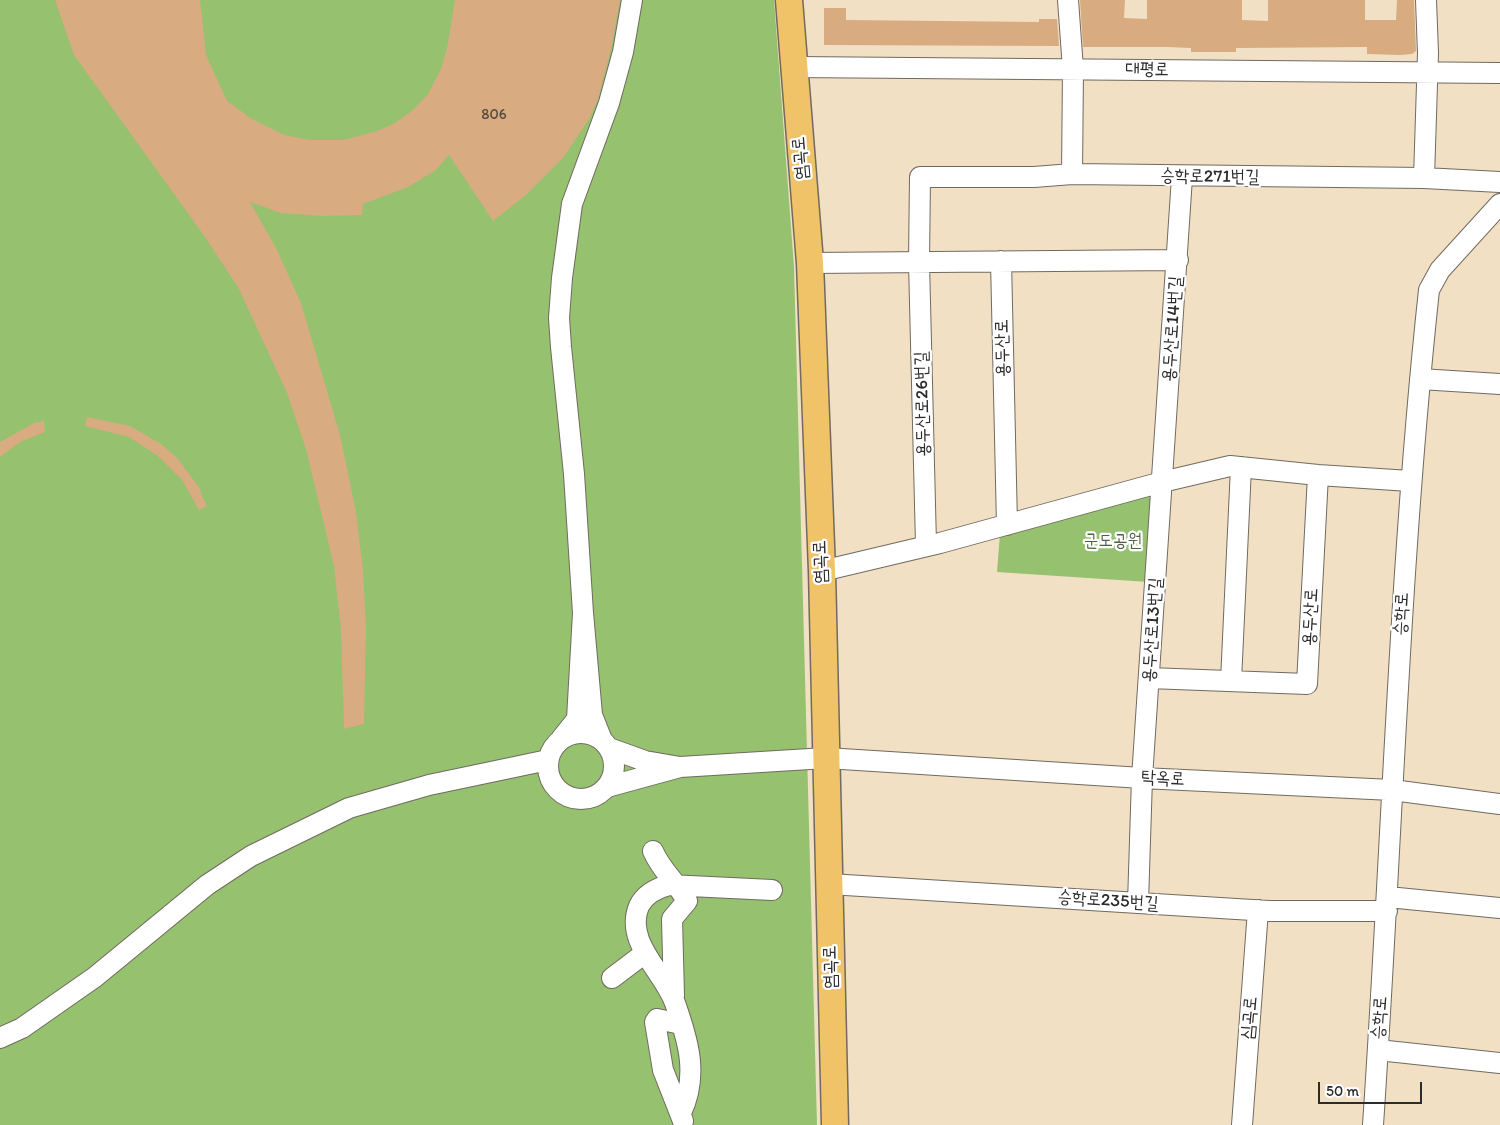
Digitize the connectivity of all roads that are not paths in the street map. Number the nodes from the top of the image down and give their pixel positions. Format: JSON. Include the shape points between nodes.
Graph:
{"nodes":[{"id":1,"x":632,"y":0,"type":"edge"},
{"id":2,"x":789,"y":0,"type":"edge"},
{"id":3,"x":1068,"y":0,"type":"edge"},
{"id":4,"x":1426,"y":0,"type":"edge"},
{"id":5,"x":794,"y":67,"type":"junction"},
{"id":6,"x":1072,"y":69,"type":"junction"},
{"id":7,"x":1427,"y":72,"type":"junction"},
{"id":8,"x":1500,"y":73,"type":"edge"},
{"id":9,"x":1072,"y":174,"type":"junction"},
{"id":10,"x":920,"y":177,"type":"joint"},
{"id":11,"x":1182,"y":177,"type":"junction"},
{"id":12,"x":1424,"y":178,"type":"junction"},
{"id":13,"x":1500,"y":182,"type":"edge"},
{"id":14,"x":1500,"y":204,"type":"edge"},
{"id":15,"x":1178,"y":260,"type":"junction"},
{"id":16,"x":1001,"y":261,"type":"junction"},
{"id":17,"x":919,"y":262,"type":"junction"},
{"id":18,"x":810,"y":263,"type":"junction"},
{"id":19,"x":1420,"y":379,"type":"junction"},
{"id":20,"x":1500,"y":384,"type":"edge"},
{"id":21,"x":1241,"y":467,"type":"junction"},
{"id":22,"x":1318,"y":475,"type":"junction"},
{"id":23,"x":1410,"y":480,"type":"junction"},
{"id":24,"x":1162,"y":482,"type":"junction"},
{"id":25,"x":1006,"y":525,"type":"junction"},
{"id":26,"x":926,"y":545,"type":"junction"},
{"id":27,"x":822,"y":571,"type":"junction"},
{"id":28,"x":583,"y":613,"type":"junction"},
{"id":29,"x":1150,"y":678,"type":"junction"},
{"id":30,"x":1231,"y":681,"type":"junction"},
{"id":31,"x":561,"y":739,"type":"junction"},
{"id":32,"x":606,"y":744,"type":"junction"},
{"id":33,"x":826,"y":758,"type":"junction"},
{"id":34,"x":548,"y":760,"type":"junction"},
{"id":35,"x":680,"y":767,"type":"junction"},
{"id":36,"x":1142,"y":778,"type":"junction"},
{"id":37,"x":607,"y":787,"type":"junction"},
{"id":38,"x":1392,"y":790,"type":"junction"},
{"id":39,"x":1500,"y":804,"type":"edge"},
{"id":40,"x":653,"y":851,"type":"dead end"},
{"id":41,"x":829,"y":884,"type":"junction"},
{"id":42,"x":679,"y":887,"type":"junction"},
{"id":43,"x":772,"y":890,"type":"dead end"},
{"id":44,"x":1138,"y":903,"type":"junction"},
{"id":45,"x":1388,"y":904,"type":"junction"},
{"id":46,"x":1500,"y":908,"type":"edge"},
{"id":47,"x":1258,"y":910,"type":"junction"},
{"id":48,"x":645,"y":953,"type":"junction"},
{"id":49,"x":612,"y":978,"type":"dead end"},
{"id":50,"x":674,"y":1001,"type":"junction"},
{"id":51,"x":681,"y":1024,"type":"junction"},
{"id":52,"x":0,"y":1038,"type":"edge"},
{"id":53,"x":1378,"y":1050,"type":"junction"},
{"id":54,"x":1500,"y":1063,"type":"edge"},
{"id":55,"x":682,"y":1119,"type":"edge"},
{"id":56,"x":835,"y":1125,"type":"edge"},
{"id":57,"x":1242,"y":1125,"type":"edge"},
{"id":58,"x":1373,"y":1125,"type":"edge"}],
"edges":[{"from":1,"to":28,"type":"street","via":[[623,52],[609,103],[572,204],[562,278],[560,337],[574,474]]},
{"from":2,"to":5,"type":"main road","name":"염곡로"},
{"from":3,"to":6,"type":"street"},
{"from":4,"to":7,"type":"street"},
{"from":5,"to":6,"type":"street","name":"대평로"},
{"from":5,"to":18,"type":"main road","name":"염곡로"},
{"from":6,"to":7,"type":"street","name":"대평로"},
{"from":6,"to":9,"type":"street"},
{"from":7,"to":8,"type":"street","name":"대평로"},
{"from":7,"to":12,"type":"street"},
{"from":9,"to":10,"type":"street","name":"승학로271번길"},
{"from":9,"to":11,"type":"street","name":"승학로271번길"},
{"from":10,"to":17,"type":"street","name":"용두산로26번길"},
{"from":11,"to":12,"type":"street","name":"승학로271번길"},
{"from":11,"to":15,"type":"street","name":"용두산로14번길"},
{"from":12,"to":13,"type":"street","name":"승학로271번길"},
{"from":14,"to":19,"type":"street","name":"승학로","via":[[1440,270],[1429,290]]},
{"from":15,"to":16,"type":"street"},
{"from":15,"to":24,"type":"street","name":"용두산로14번길"},
{"from":16,"to":17,"type":"street"},
{"from":16,"to":25,"type":"street","name":"용두산로"},
{"from":17,"to":18,"type":"street"},
{"from":17,"to":26,"type":"street","name":"용두산로26번길"},
{"from":18,"to":27,"type":"main road","name":"염곡로"},
{"from":19,"to":20,"type":"street"},
{"from":19,"to":23,"type":"street","name":"승학로"},
{"from":21,"to":22,"type":"street"},
{"from":21,"to":24,"type":"street","via":[[1230,466]]},
{"from":21,"to":30,"type":"street"},
{"from":22,"to":23,"type":"street"},
{"from":22,"to":30,"type":"street","name":"용두산로","via":[[1307,684]]},
{"from":23,"to":38,"type":"street","name":"승학로"},
{"from":24,"to":25,"type":"street"},
{"from":24,"to":29,"type":"street","name":"용두산로13번길"},
{"from":25,"to":26,"type":"street"},
{"from":26,"to":27,"type":"street"},
{"from":27,"to":33,"type":"main road","name":"염곡로"},
{"from":28,"to":31,"type":"street","via":[[577,719]]},
{"from":28,"to":32,"type":"street","via":[[592,714]]},
{"from":29,"to":30,"type":"street","name":"용두산로"},
{"from":29,"to":36,"type":"street","name":"용두산로13번길"},
{"from":31,"to":32,"type":"street","via":[[583,732]]},
{"from":31,"to":34,"type":"street","via":[[553,747]]},
{"from":32,"to":35,"type":"street","via":[[645,761]]},
{"from":32,"to":37,"type":"street","via":[[615,768]]},
{"from":33,"to":35,"type":"street","name":"탁옥로"},
{"from":33,"to":36,"type":"street","name":"탁옥로"},
{"from":33,"to":41,"type":"main road","name":"염곡로"},
{"from":34,"to":37,"type":"street","via":[[551,780],[567,796],[589,798]]},
{"from":34,"to":52,"type":"street","via":[[428,785],[349,808],[251,856],[207,885],[95,977],[22,1028]]},
{"from":35,"to":37,"type":"street"},
{"from":36,"to":38,"type":"street","name":"탁옥로"},
{"from":36,"to":44,"type":"street","name":"용두산로13번길"},
{"from":38,"to":39,"type":"street","name":"탁옥로"},
{"from":38,"to":45,"type":"street","name":"승학로"},
{"from":40,"to":42,"type":"street","via":[[661,868]]},
{"from":41,"to":44,"type":"street","name":"승학로235번길"},
{"from":41,"to":56,"type":"main road","name":"염곡로"},
{"from":42,"to":43,"type":"street"},
{"from":42,"to":48,"type":"street","via":[[660,887],[640,904],[636,924]]},
{"from":42,"to":50,"type":"street","via":[[687,901],[672,919]]},
{"from":44,"to":47,"type":"street","name":"승학로235번길"},
{"from":45,"to":46,"type":"street","name":"승학로235번길"},
{"from":45,"to":47,"type":"street","name":"승학로235번길"},
{"from":45,"to":53,"type":"street","name":"승학로"},
{"from":47,"to":57,"type":"street","name":"심곡로"},
{"from":48,"to":49,"type":"street"},
{"from":48,"to":50,"type":"street"},
{"from":50,"to":51,"type":"street"},
{"from":51,"to":55,"type":"street","via":[[691,1066]]},
{"from":51,"to":55,"type":"street","via":[[657,1019],[654,1022],[663,1070]]},
{"from":53,"to":54,"type":"street","name":"승학로"},
{"from":53,"to":58,"type":"street","name":"승학로"}]}
